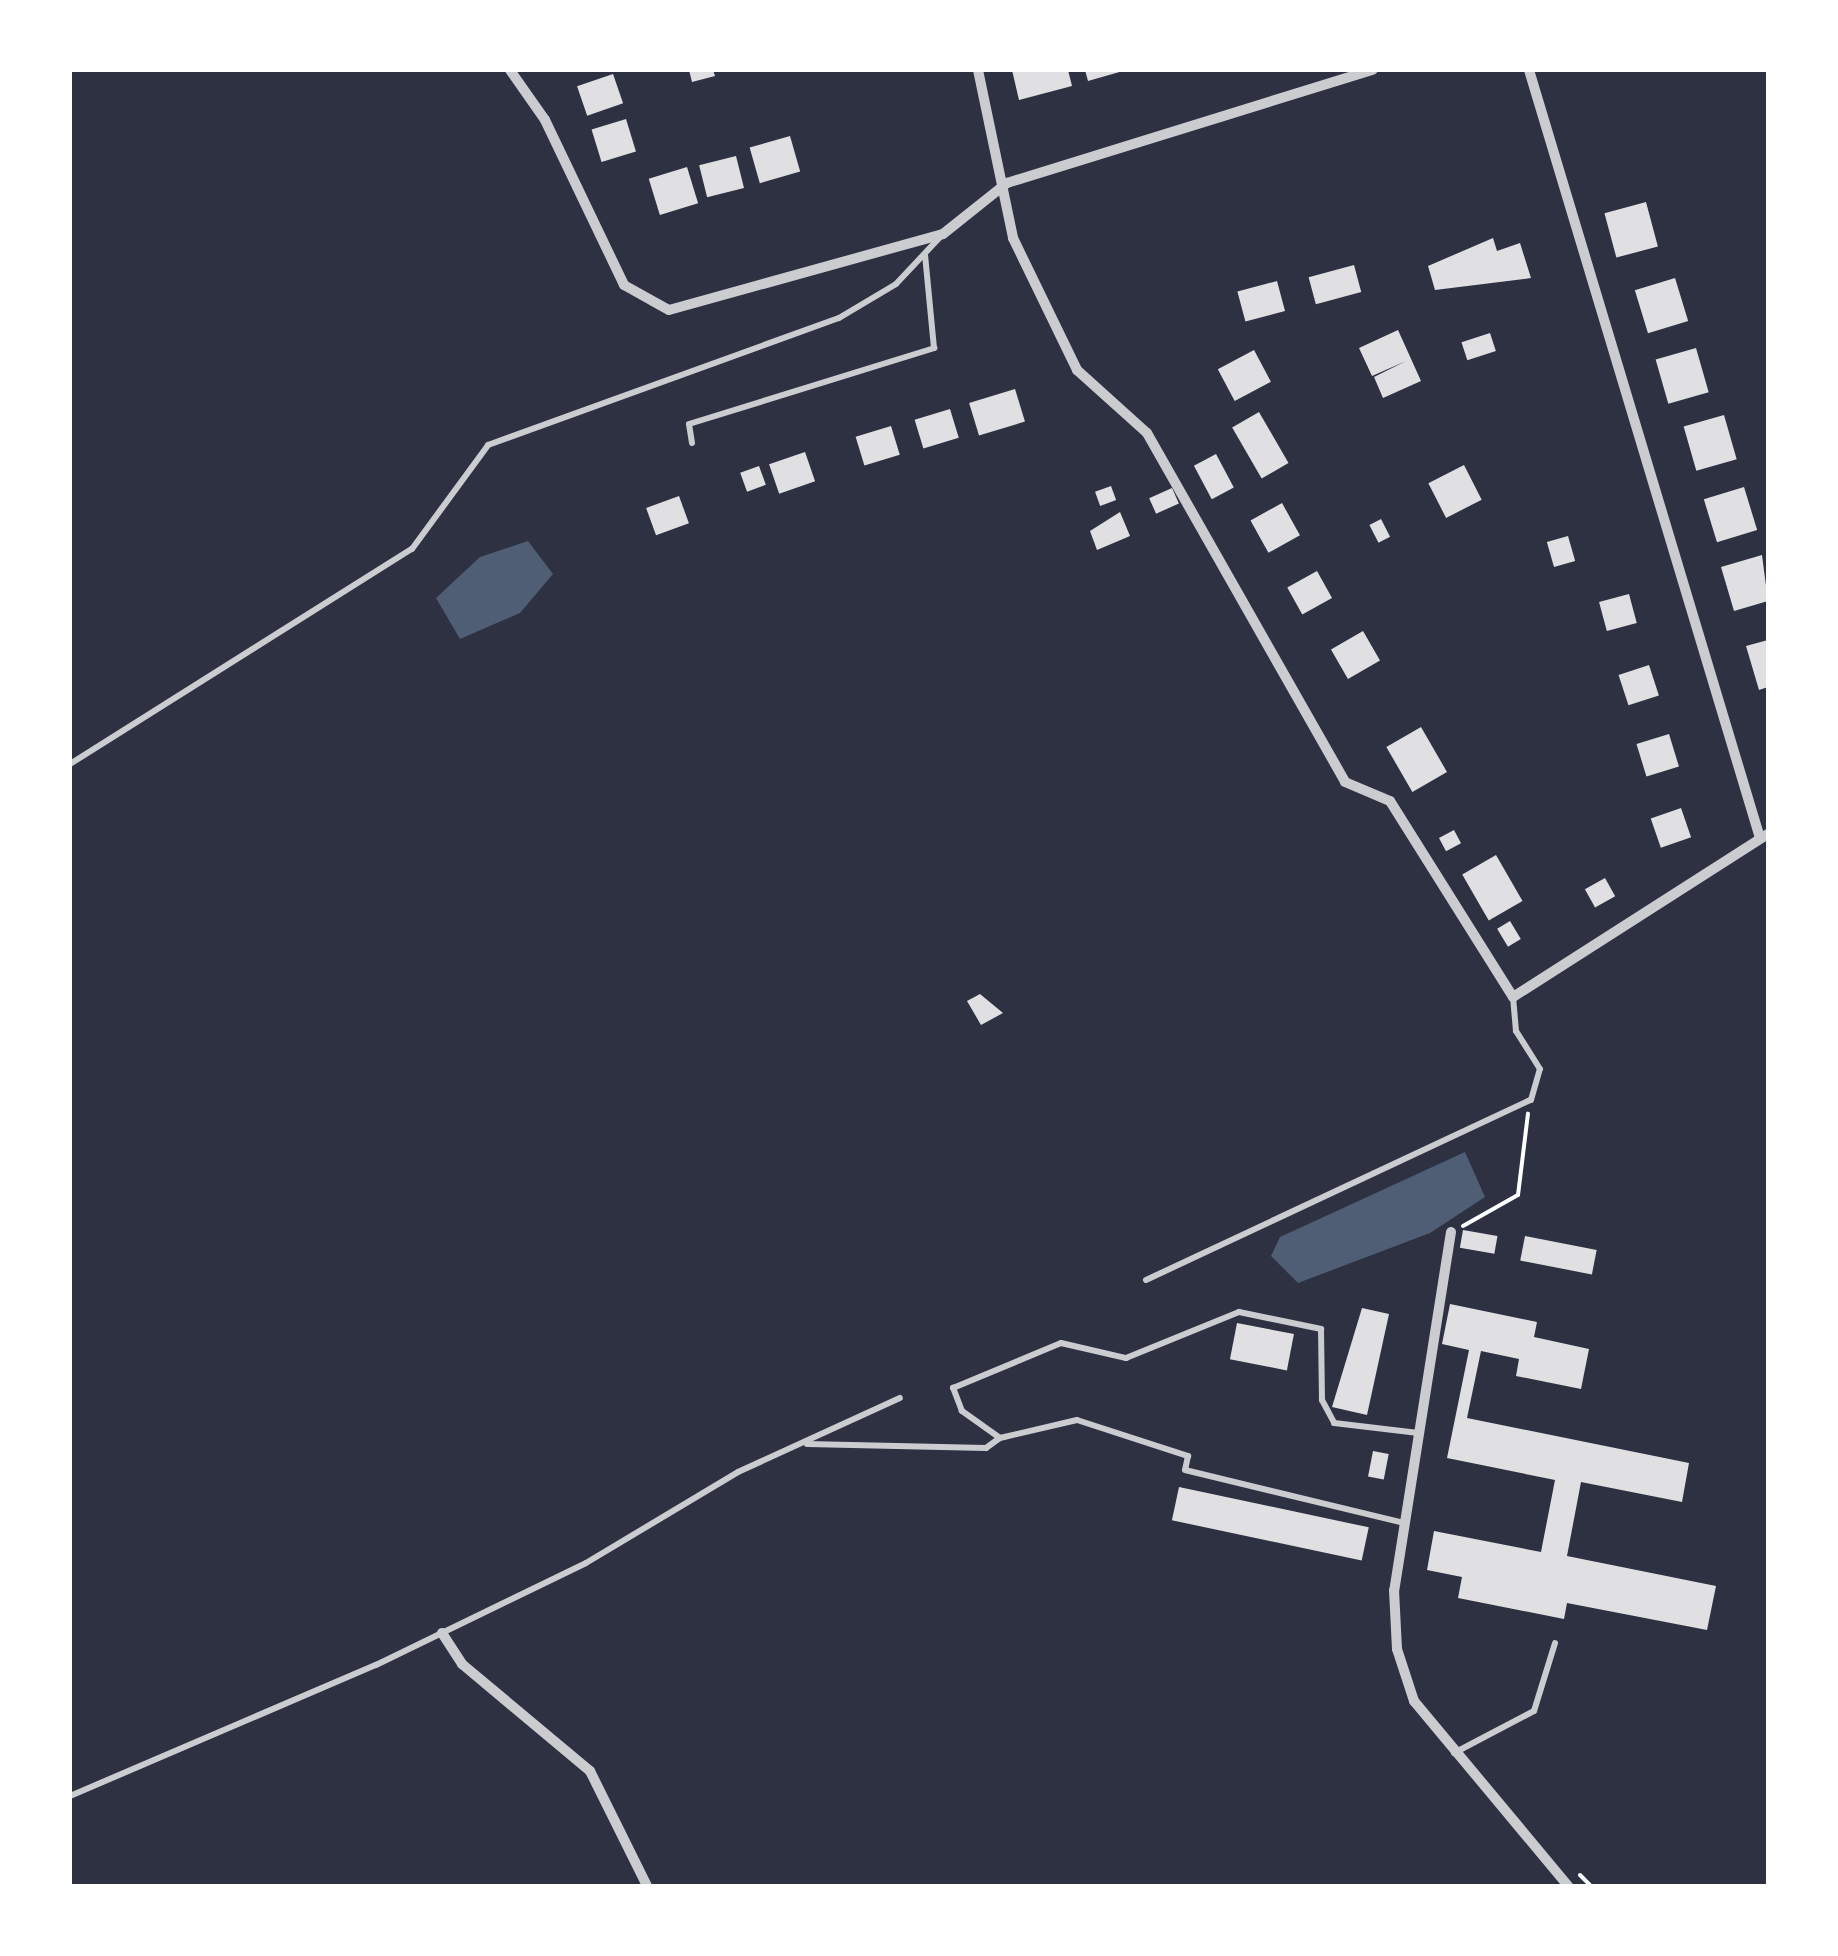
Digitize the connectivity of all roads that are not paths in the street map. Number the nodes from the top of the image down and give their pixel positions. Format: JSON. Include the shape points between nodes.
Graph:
{"nodes":[{"id":1,"x":510,"y":70,"type":"edge"},
{"id":2,"x":978,"y":70,"type":"edge"},
{"id":3,"x":1373,"y":70,"type":"edge"},
{"id":4,"x":1529,"y":70,"type":"edge"},
{"id":5,"x":1008,"y":184,"type":"junction"},
{"id":6,"x":943,"y":234,"type":"junction"},
{"id":7,"x":924,"y":254,"type":"junction"},
{"id":8,"x":692,"y":443,"type":"dead end"},
{"id":9,"x":70,"y":764,"type":"edge"},
{"id":10,"x":1764,"y":836,"type":"edge"},
{"id":11,"x":1513,"y":997,"type":"junction"},
{"id":12,"x":1451,"y":1232,"type":"road end"},
{"id":13,"x":1146,"y":1280,"type":"dead end"},
{"id":14,"x":900,"y":1398,"type":"dead end"},
{"id":15,"x":1418,"y":1433,"type":"junction"},
{"id":16,"x":1000,"y":1438,"type":"junction"},
{"id":17,"x":799,"y":1445,"type":"junction"},
{"id":18,"x":1404,"y":1523,"type":"junction"},
{"id":19,"x":442,"y":1632,"type":"junction"},
{"id":20,"x":1555,"y":1644,"type":"dead end"},
{"id":21,"x":1454,"y":1754,"type":"junction"},
{"id":22,"x":70,"y":1796,"type":"edge"},
{"id":23,"x":647,"y":1886,"type":"edge"},
{"id":24,"x":1568,"y":1886,"type":"edge"}],
"edges":[{"from":1,"to":6,"type":"street","via":[[546,120],[624,286],[669,310]]},
{"from":2,"to":5,"type":"street"},
{"from":3,"to":5,"type":"street"},
{"from":4,"to":10,"type":"street"},
{"from":5,"to":6,"type":"street"},
{"from":5,"to":11,"type":"street","via":[[1013,238],[1077,370],[1147,433],[1345,782],[1390,802]]},
{"from":6,"to":7,"type":"lane"},
{"from":7,"to":8,"type":"lane","via":[[934,348],[690,424]]},
{"from":7,"to":9,"type":"lane","via":[[896,284],[839,318],[488,446],[412,549]]},
{"from":10,"to":11,"type":"street"},
{"from":11,"to":13,"type":"lane","via":[[1516,1031],[1540,1069],[1531,1100]]},
{"from":12,"to":15,"type":"street"},
{"from":14,"to":17,"type":"lane"},
{"from":15,"to":16,"type":"lane","via":[[1334,1423],[1322,1400],[1322,1328],[1239,1312],[1126,1358],[1061,1343],[953,1388],[962,1410]]},
{"from":15,"to":18,"type":"street"},
{"from":16,"to":17,"type":"lane","via":[[966,1452]]},
{"from":16,"to":18,"type":"lane","via":[[1076,1420],[1188,1456],[1185,1470]]},
{"from":17,"to":19,"type":"lane"},
{"from":18,"to":21,"type":"street","via":[[1397,1649],[1414,1701]]},
{"from":19,"to":22,"type":"lane"},
{"from":19,"to":23,"type":"street","via":[[462,1664],[590,1771]]},
{"from":20,"to":21,"type":"lane","via":[[1534,1711]]},
{"from":21,"to":24,"type":"street"}]}
